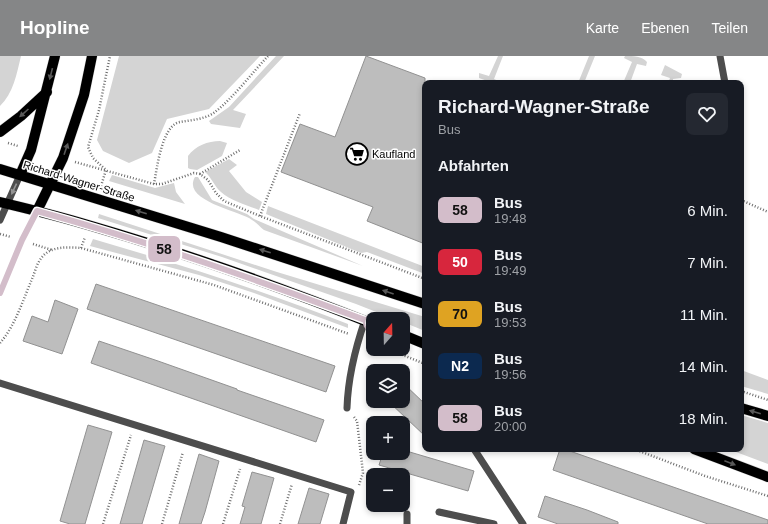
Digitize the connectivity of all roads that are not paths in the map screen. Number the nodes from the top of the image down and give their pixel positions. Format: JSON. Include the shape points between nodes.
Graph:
{"nodes":[{"id":1,"x":55,"y":56,"type":"edge"},
{"id":2,"x":92,"y":56,"type":"edge"},
{"id":3,"x":720,"y":56,"type":"edge"},
{"id":4,"x":724,"y":80,"type":"edge"},
{"id":5,"x":46,"y":92,"type":"junction"},
{"id":6,"x":0,"y":132,"type":"edge"},
{"id":7,"x":0,"y":169,"type":"edge"},
{"id":8,"x":20,"y":175,"type":"junction"},
{"id":9,"x":50,"y":184,"type":"junction"},
{"id":10,"x":4,"y":203,"type":"edge"},
{"id":11,"x":37,"y":211,"type":"junction"},
{"id":12,"x":0,"y":220,"type":"edge"},
{"id":13,"x":0,"y":293,"type":"edge"},
{"id":14,"x":422,"y":303,"type":"edge"},
{"id":15,"x":366,"y":321,"type":"edge"},
{"id":16,"x":366,"y":327,"type":"edge"},
{"id":17,"x":410,"y":338,"type":"edge"},
{"id":18,"x":422,"y":343,"type":"edge"},
{"id":19,"x":0,"y":383,"type":"edge"},
{"id":20,"x":347,"y":408,"type":"road end"},
{"id":21,"x":744,"y":409,"type":"edge"},
{"id":22,"x":768,"y":416,"type":"edge"},
{"id":23,"x":476,"y":452,"type":"edge"},
{"id":24,"x":702,"y":452,"type":"edge"},
{"id":25,"x":768,"y":477,"type":"edge"},
{"id":26,"x":439,"y":512,"type":"dead end"},
{"id":27,"x":407,"y":514,"type":"dead end"},
{"id":28,"x":342,"y":524,"type":"edge"},
{"id":29,"x":407,"y":524,"type":"edge"},
{"id":30,"x":494,"y":524,"type":"edge"},
{"id":31,"x":523,"y":524,"type":"edge"}],
"edges":[{"from":1,"to":5,"type":"main road","one_way":true},
{"from":9,"to":2,"type":"main road","one_way":true,"via":[[63,158],[84,95]]},
{"from":3,"to":4,"type":"street"},
{"from":5,"to":6,"type":"main road","one_way":true},
{"from":5,"to":8,"type":"main road","via":[[31,150]]},
{"from":7,"to":8,"type":"main road","name":"Richard-Wagner-Straße"},
{"from":8,"to":9,"type":"main road","name":"Richard-Wagner-Straße"},
{"from":8,"to":10,"type":"street","one_way":true},
{"from":9,"to":11,"type":"main road"},
{"from":14,"to":9,"type":"main road","name":"Richard-Wagner-Straße","one_way":true,"via":[[221,236]]},
{"from":10,"to":11,"type":"main road"},
{"from":10,"to":12,"type":"street"},
{"from":11,"to":13,"type":"street"},
{"from":11,"to":15,"type":"main road","via":[[89,225],[298,294]]},
{"from":16,"to":20,"type":"street","via":[[359,338],[352,367],[347,390]]},
{"from":17,"to":18,"type":"main road"},
{"from":19,"to":28,"type":"street","via":[[351,492]]},
{"from":22,"to":21,"type":"main road","one_way":true},
{"from":23,"to":31,"type":"street"},
{"from":24,"to":25,"type":"main road","one_way":true},
{"from":26,"to":30,"type":"street"},
{"from":27,"to":29,"type":"street"}]}
